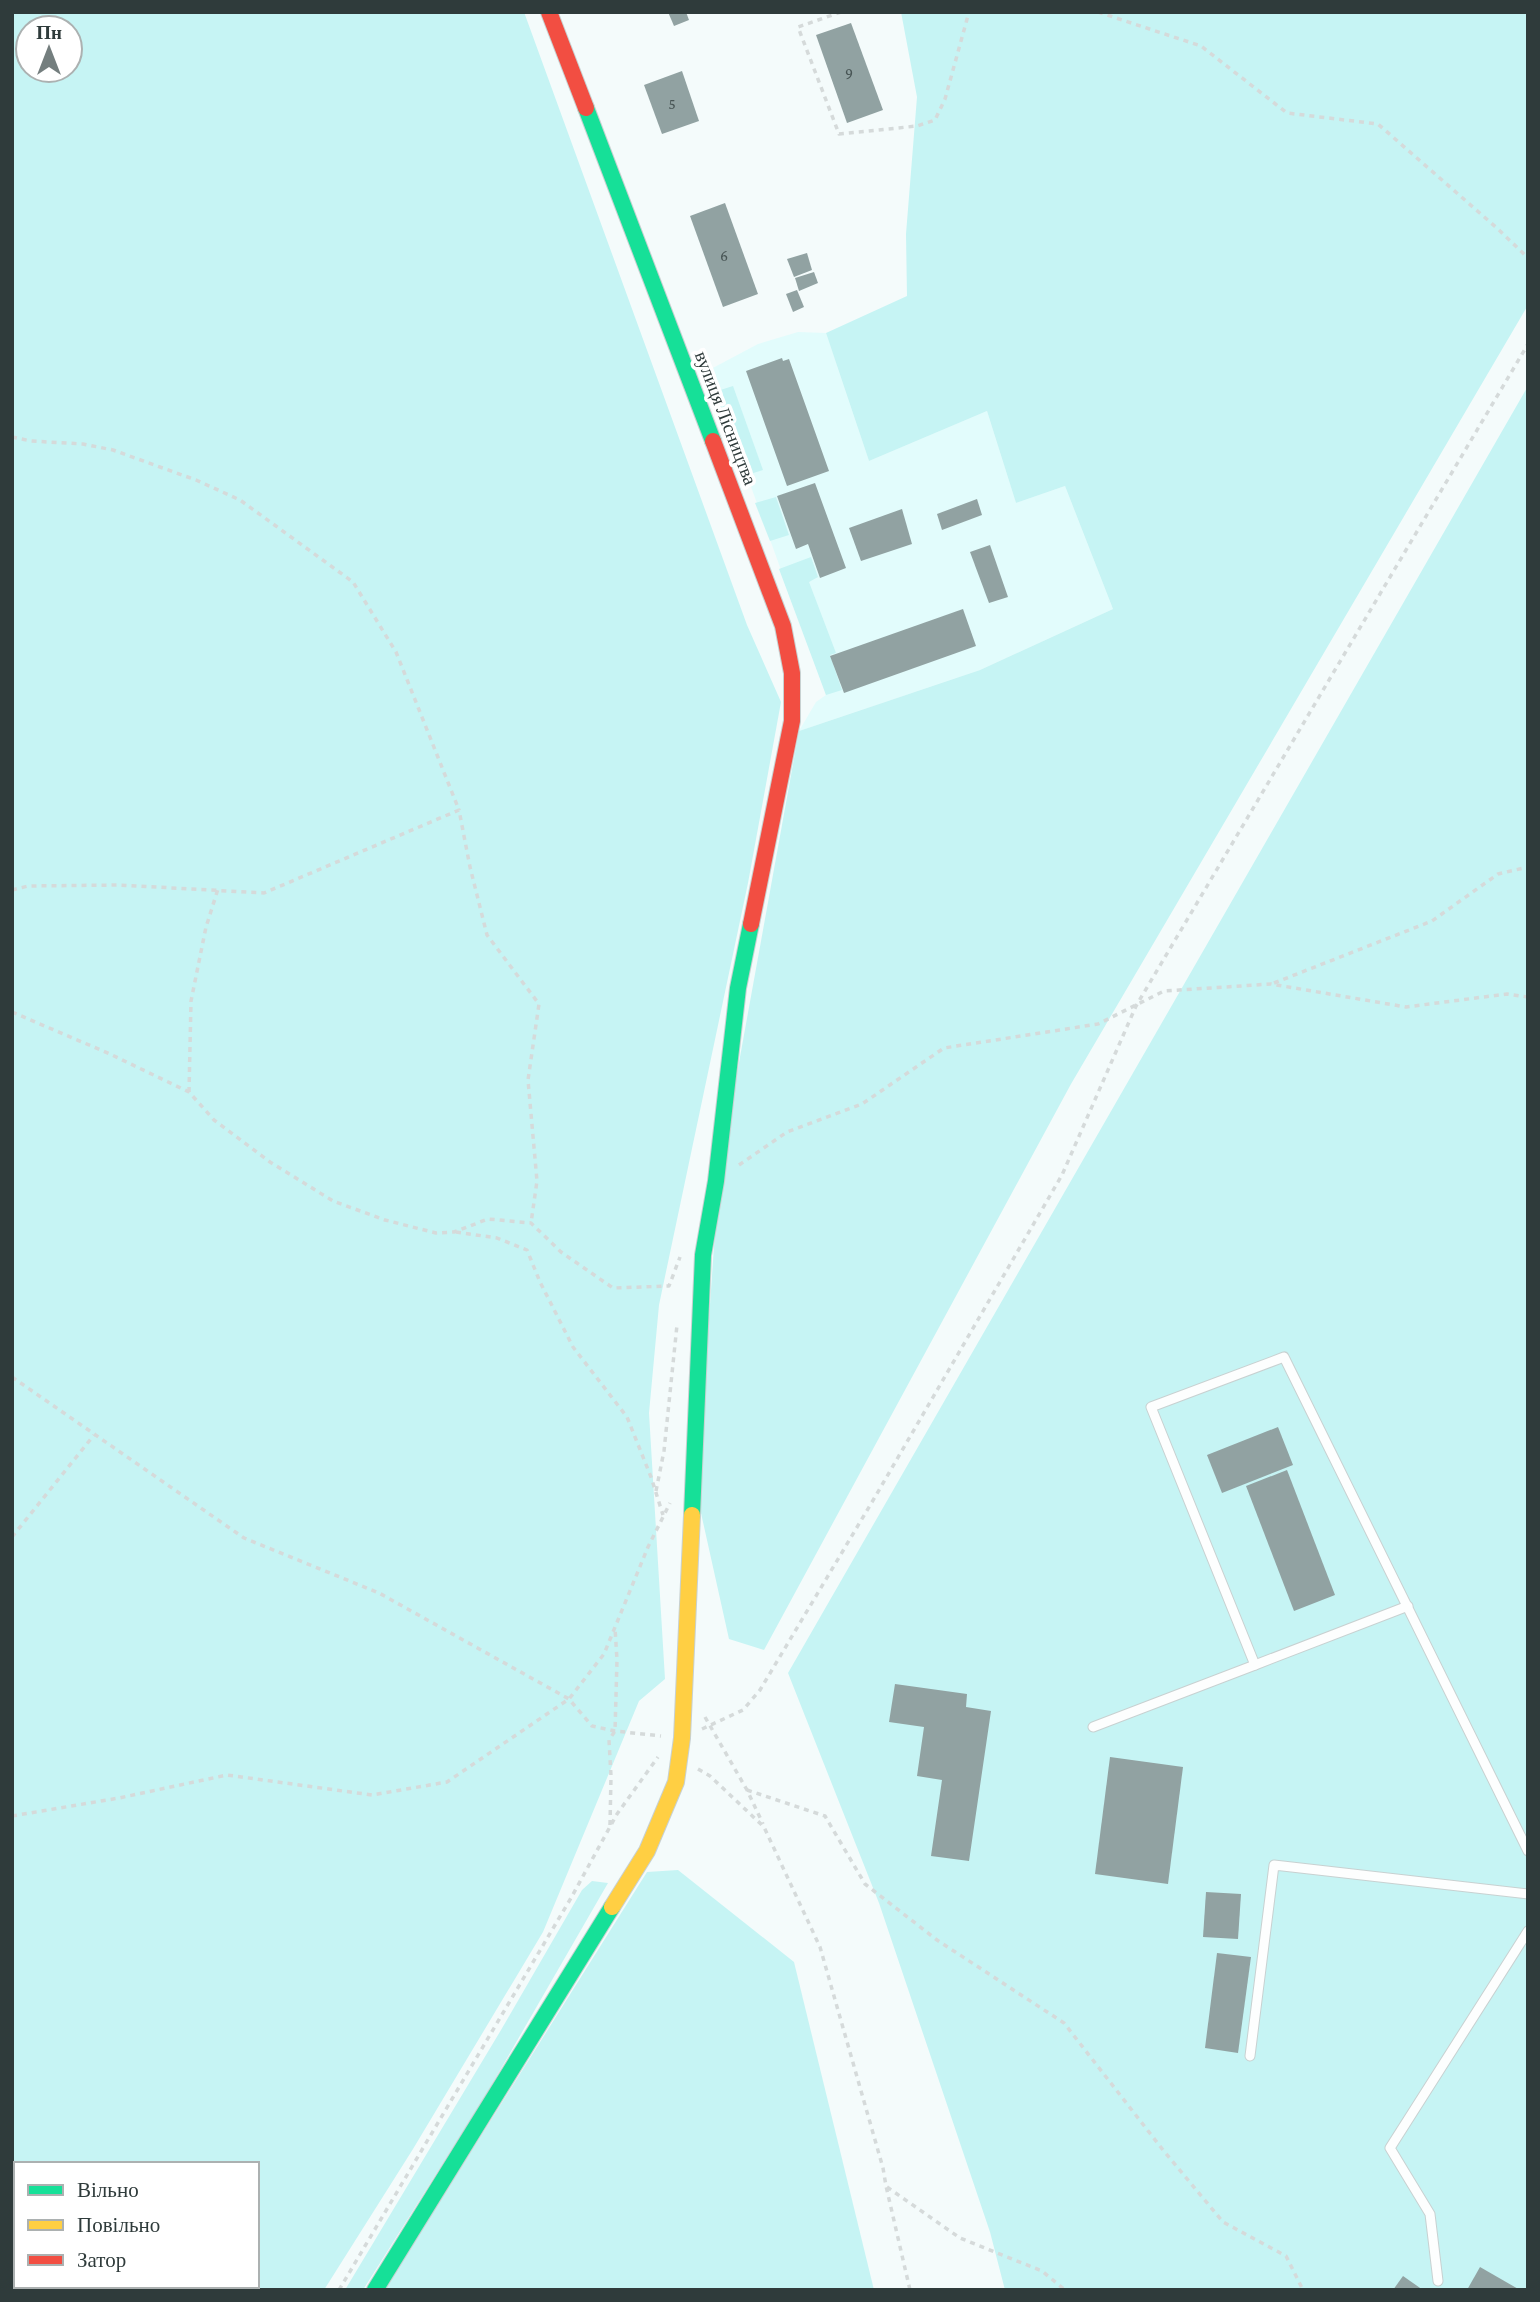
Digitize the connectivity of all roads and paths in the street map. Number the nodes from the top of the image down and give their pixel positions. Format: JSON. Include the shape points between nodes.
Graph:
{"nodes":[{"id":1,"x":549,"y":12,"type":"edge"},
{"id":2,"x":841,"y":12,"type":"edge"},
{"id":3,"x":969,"y":12,"type":"edge"},
{"id":4,"x":1098,"y":12,"type":"edge"},
{"id":5,"x":1528,"y":258,"type":"edge"},
{"id":6,"x":1528,"y":344,"type":"edge"},
{"id":7,"x":12,"y":437,"type":"edge"},
{"id":8,"x":459,"y":810,"type":"junction"},
{"id":9,"x":1528,"y":867,"type":"edge"},
{"id":10,"x":218,"y":890,"type":"junction"},
{"id":11,"x":12,"y":891,"type":"edge"},
{"id":12,"x":1271,"y":984,"type":"junction"},
{"id":13,"x":1528,"y":996,"type":"edge"},
{"id":14,"x":1136,"y":1006,"type":"junction"},
{"id":15,"x":12,"y":1012,"type":"edge"},
{"id":16,"x":189,"y":1092,"type":"junction"},
{"id":17,"x":716,"y":1181,"type":"junction"},
{"id":18,"x":531,"y":1223,"type":"junction"},
{"id":19,"x":454,"y":1232,"type":"junction"},
{"id":20,"x":683,"y":1248,"type":"dead end"},
{"id":21,"x":679,"y":1259,"type":"junction"},
{"id":22,"x":682,"y":1275,"type":"dead end"},
{"id":23,"x":678,"y":1316,"type":"dead end"},
{"id":24,"x":12,"y":1377,"type":"edge"},
{"id":25,"x":94,"y":1435,"type":"junction"},
{"id":26,"x":675,"y":1492,"type":"dead end"},
{"id":27,"x":656,"y":1493,"type":"junction"},
{"id":28,"x":663,"y":1517,"type":"junction"},
{"id":29,"x":12,"y":1537,"type":"edge"},
{"id":30,"x":1408,"y":1606,"type":"junction"},
{"id":31,"x":615,"y":1626,"type":"junction"},
{"id":32,"x":1255,"y":1665,"type":"junction"},
{"id":33,"x":569,"y":1699,"type":"junction"},
{"id":34,"x":703,"y":1714,"type":"dead end"},
{"id":35,"x":709,"y":1726,"type":"junction"},
{"id":36,"x":1093,"y":1727,"type":"dead end"},
{"id":37,"x":615,"y":1731,"type":"junction"},
{"id":38,"x":682,"y":1738,"type":"junction"},
{"id":39,"x":692,"y":1765,"type":"dead end"},
{"id":40,"x":747,"y":1790,"type":"junction"},
{"id":41,"x":12,"y":1816,"type":"edge"},
{"id":42,"x":764,"y":1827,"type":"junction"},
{"id":43,"x":610,"y":1829,"type":"junction"},
{"id":44,"x":1528,"y":1852,"type":"edge"},
{"id":45,"x":1528,"y":1894,"type":"edge"},
{"id":46,"x":1528,"y":1931,"type":"edge"},
{"id":47,"x":1250,"y":2056,"type":"dead end"},
{"id":48,"x":886,"y":2186,"type":"junction"},
{"id":49,"x":1438,"y":2281,"type":"dead end"},
{"id":50,"x":339,"y":2290,"type":"edge"},
{"id":51,"x":374,"y":2290,"type":"edge"},
{"id":52,"x":910,"y":2290,"type":"edge"},
{"id":53,"x":1065,"y":2290,"type":"edge"},
{"id":54,"x":1303,"y":2290,"type":"edge"}],
"edges":[{"from":1,"to":17,"type":"street","name":"вулиця Лісництва","via":[[788,645],[794,687],[792,721],[738,988]]},
{"from":2,"to":3,"type":"path","via":[[798,27],[839,134],[935,120]]},
{"from":4,"to":5,"type":"path","via":[[1201,46],[1287,113],[1378,124]]},
{"from":6,"to":14,"type":"path"},
{"from":7,"to":8,"type":"path","via":[[113,450],[196,480],[240,500],[353,582],[396,652]]},
{"from":8,"to":10,"type":"path","via":[[264,893]]},
{"from":8,"to":18,"type":"path","via":[[487,935],[539,1004],[528,1080],[537,1181]]},
{"from":9,"to":12,"type":"path","via":[[1498,874],[1432,921]]},
{"from":10,"to":11,"type":"path","via":[[119,885],[28,886]]},
{"from":10,"to":16,"type":"path","via":[[205,927],[191,1001]]},
{"from":12,"to":13,"type":"path","via":[[1406,1007]]},
{"from":12,"to":14,"type":"path","via":[[1164,991]]},
{"from":14,"to":17,"type":"path","via":[[1098,1024],[944,1048],[862,1104],[787,1132]]},
{"from":14,"to":35,"type":"path","via":[[1062,1175],[868,1509],[760,1690],[743,1710]]},
{"from":15,"to":16,"type":"path"},
{"from":16,"to":19,"type":"path","via":[[214,1120],[333,1201],[385,1220],[436,1233]]},
{"from":17,"to":38,"type":"street","name":"вулиця Лісництва","via":[[703,1255]]},
{"from":18,"to":19,"type":"path","via":[[488,1219]]},
{"from":18,"to":21,"type":"path","via":[[561,1252],[613,1288],[669,1286]]},
{"from":19,"to":27,"type":"path","via":[[497,1238],[527,1250],[573,1347],[627,1417]]},
{"from":20,"to":21,"type":"path"},
{"from":21,"to":22,"type":"path"},
{"from":23,"to":27,"type":"path"},
{"from":24,"to":25,"type":"path"},
{"from":25,"to":29,"type":"path"},
{"from":25,"to":33,"type":"path","via":[[244,1538],[379,1593]]},
{"from":26,"to":28,"type":"path"},
{"from":27,"to":28,"type":"path"},
{"from":28,"to":31,"type":"path"},
{"from":30,"to":32,"type":"lane"},
{"from":30,"to":32,"type":"lane","via":[[1284,1357],[1163,1403],[1151,1408]]},
{"from":30,"to":44,"type":"lane"},
{"from":31,"to":33,"type":"path","via":[[604,1654]]},
{"from":31,"to":37,"type":"path"},
{"from":32,"to":36,"type":"lane"},
{"from":33,"to":37,"type":"path","via":[[592,1726]]},
{"from":33,"to":41,"type":"path","via":[[447,1782],[372,1795],[227,1775]]},
{"from":34,"to":35,"type":"path"},
{"from":35,"to":38,"type":"path"},
{"from":35,"to":40,"type":"path"},
{"from":37,"to":38,"type":"path"},
{"from":37,"to":43,"type":"path","via":[[609,1740]]},
{"from":38,"to":43,"type":"path","via":[[662,1752]]},
{"from":38,"to":51,"type":"street","name":"вулиця Лісництва","via":[[676,1782],[647,1851]]},
{"from":39,"to":42,"type":"path"},
{"from":40,"to":42,"type":"path"},
{"from":40,"to":54,"type":"path","via":[[825,1816],[865,1884],[937,1940],[1064,2023],[1223,2222],[1286,2256]]},
{"from":42,"to":48,"type":"path","via":[[820,1947]]},
{"from":43,"to":50,"type":"path"},
{"from":45,"to":47,"type":"lane","via":[[1274,1865]]},
{"from":46,"to":49,"type":"lane","via":[[1390,2148],[1430,2214]]},
{"from":48,"to":52,"type":"path"},
{"from":48,"to":53,"type":"path","via":[[960,2238],[1042,2271]]}]}
